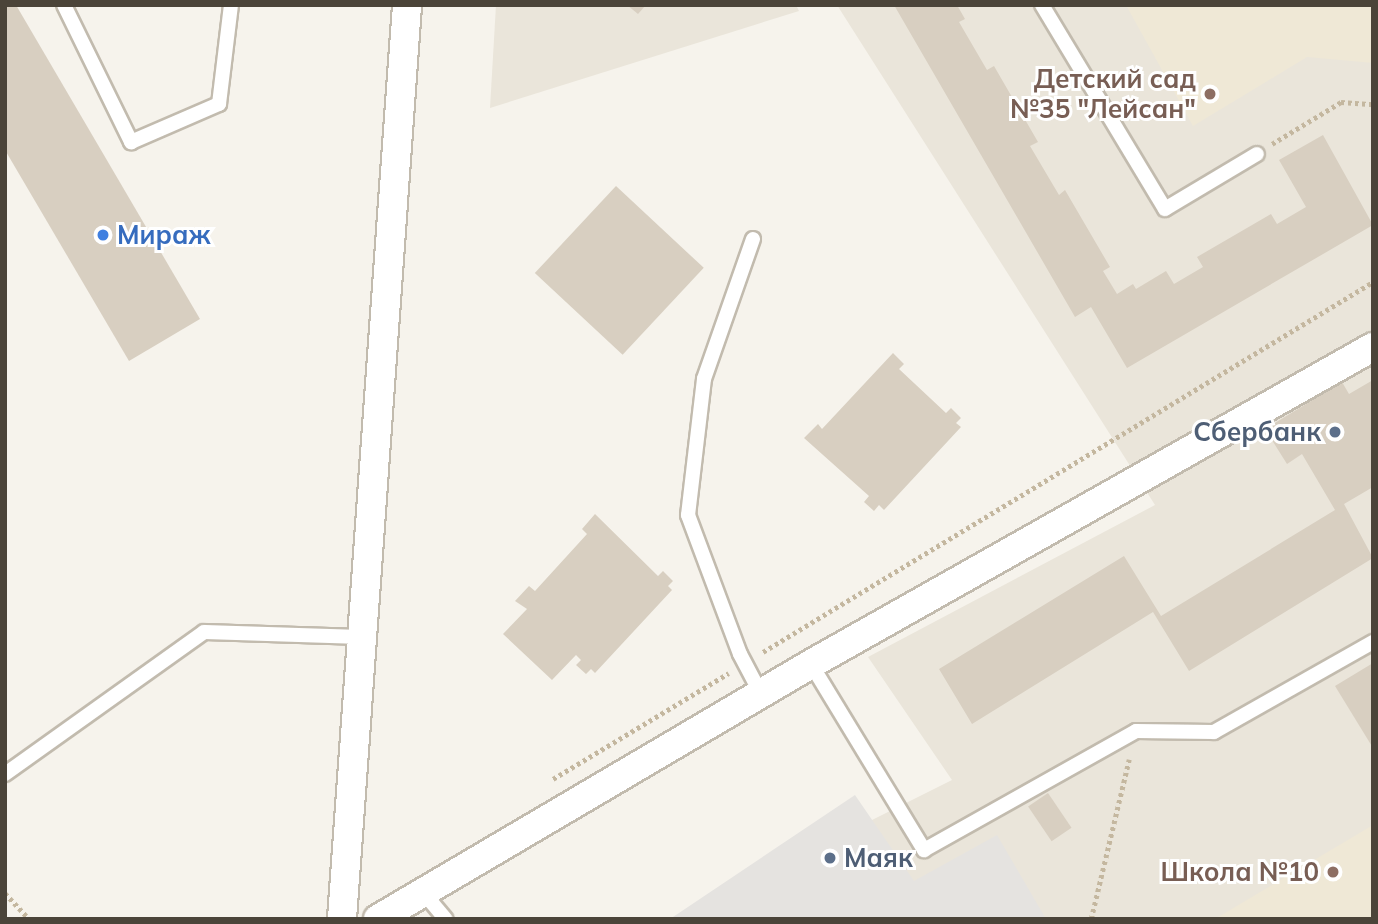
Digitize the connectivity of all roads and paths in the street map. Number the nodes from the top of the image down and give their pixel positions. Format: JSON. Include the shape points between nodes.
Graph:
{"nodes":[{"id":1,"x":64,"y":5,"type":"edge"},
{"id":2,"x":231,"y":5,"type":"edge"},
{"id":3,"x":407,"y":5,"type":"edge"},
{"id":4,"x":1042,"y":5,"type":"edge"},
{"id":5,"x":1373,"y":104,"type":"edge"},
{"id":6,"x":1257,"y":154,"type":"joint"},
{"id":7,"x":753,"y":239,"type":"dead end"},
{"id":8,"x":1373,"y":282,"type":"edge"},
{"id":9,"x":1373,"y":347,"type":"edge"},
{"id":10,"x":362,"y":637,"type":"junction"},
{"id":11,"x":1373,"y":642,"type":"edge"},
{"id":12,"x":744,"y":664,"type":"junction"},
{"id":13,"x":811,"y":664,"type":"junction"},
{"id":14,"x":761,"y":694,"type":"junction"},
{"id":15,"x":1136,"y":731,"type":"junction"},
{"id":16,"x":5,"y":774,"type":"edge"},
{"id":17,"x":544,"y":785,"type":"dead end"},
{"id":18,"x":423,"y":892,"type":"junction"},
{"id":19,"x":5,"y":893,"type":"edge"},
{"id":20,"x":29,"y":919,"type":"edge"},
{"id":21,"x":342,"y":919,"type":"edge"},
{"id":22,"x":378,"y":919,"type":"edge"},
{"id":23,"x":446,"y":919,"type":"edge"},
{"id":24,"x":1091,"y":919,"type":"edge"}],
"edges":[{"from":1,"to":2,"type":"lane","via":[[131,142],[219,104]]},
{"from":3,"to":10,"type":"street"},
{"from":4,"to":6,"type":"lane","via":[[1165,209]]},
{"from":5,"to":6,"type":"path","via":[[1341,102]]},
{"from":7,"to":12,"type":"lane","via":[[704,379],[688,515]]},
{"from":8,"to":12,"type":"path"},
{"from":9,"to":13,"type":"street"},
{"from":10,"to":16,"type":"lane","via":[[204,632]]},
{"from":10,"to":21,"type":"street"},
{"from":11,"to":15,"type":"lane","via":[[1214,732]]},
{"from":12,"to":14,"type":"lane"},
{"from":12,"to":17,"type":"path"},
{"from":13,"to":14,"type":"street"},
{"from":13,"to":15,"type":"lane","via":[[924,850]]},
{"from":14,"to":18,"type":"street"},
{"from":15,"to":24,"type":"path"},
{"from":18,"to":22,"type":"street"},
{"from":18,"to":23,"type":"lane"},
{"from":19,"to":20,"type":"path"}]}
